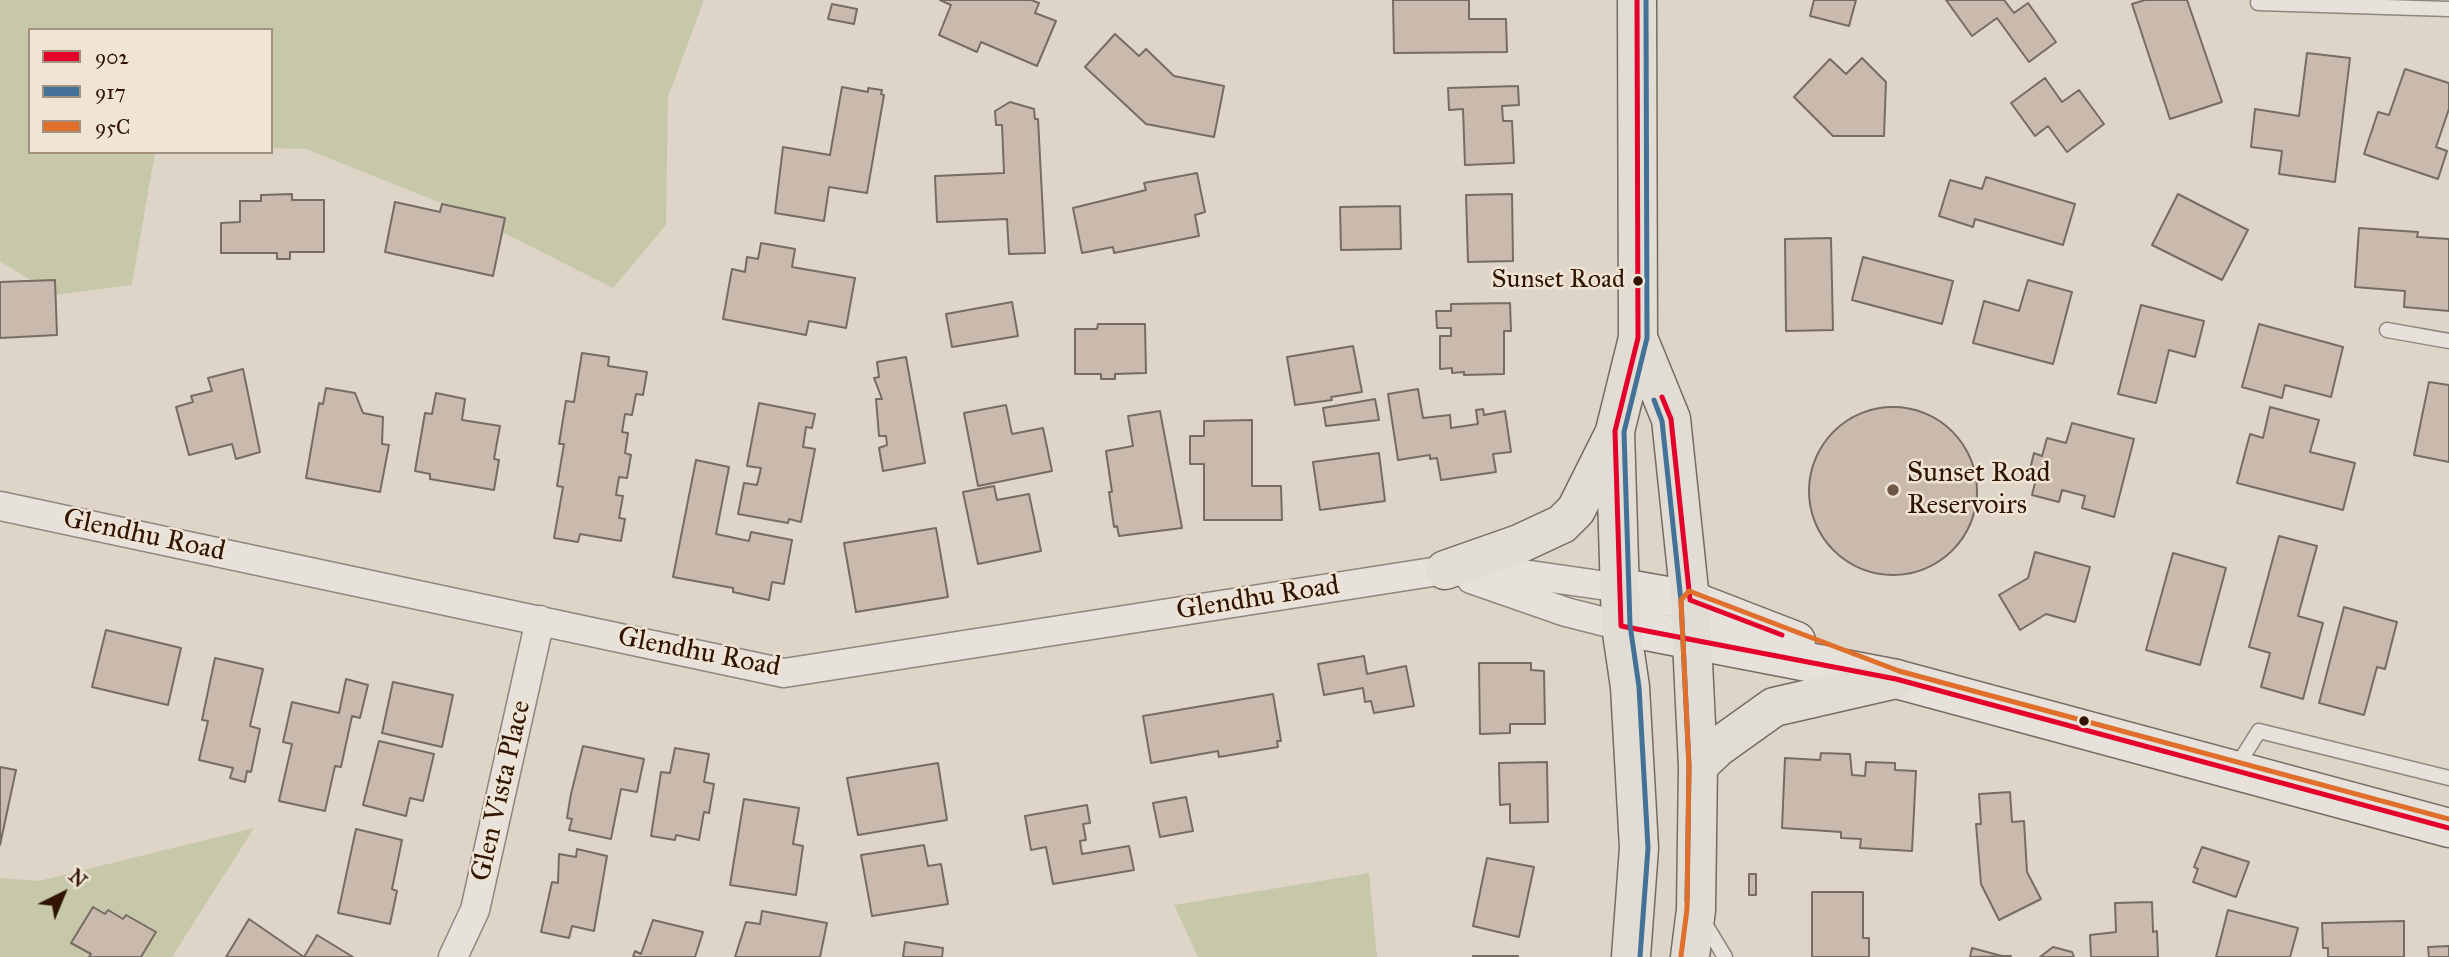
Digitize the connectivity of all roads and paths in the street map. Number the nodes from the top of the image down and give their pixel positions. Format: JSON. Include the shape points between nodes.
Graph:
{"nodes":[{"id":1,"x":1637,"y":0,"type":"edge"},
{"id":2,"x":2258,"y":3,"type":"dead end"},
{"id":3,"x":2449,"y":9,"type":"edge"},
{"id":4,"x":2387,"y":330,"type":"dead end"},
{"id":5,"x":1638,"y":338,"type":"junction"},
{"id":6,"x":2449,"y":341,"type":"edge"},
{"id":7,"x":1615,"y":431,"type":"junction"},
{"id":8,"x":0,"y":506,"type":"edge"},
{"id":9,"x":1445,"y":570,"type":"junction"},
{"id":10,"x":1621,"y":588,"type":"junction"},
{"id":11,"x":1690,"y":600,"type":"junction"},
{"id":12,"x":540,"y":620,"type":"junction"},
{"id":13,"x":1621,"y":626,"type":"junction"},
{"id":14,"x":1692,"y":638,"type":"junction"},
{"id":15,"x":1896,"y":679,"type":"junction"},
{"id":16,"x":1698,"y":766,"type":"junction"},
{"id":17,"x":2234,"y":770,"type":"junction"},
{"id":18,"x":2449,"y":778,"type":"edge"},
{"id":19,"x":2449,"y":828,"type":"edge"},
{"id":20,"x":1696,"y":910,"type":"junction"},
{"id":21,"x":453,"y":957,"type":"edge"},
{"id":22,"x":1631,"y":957,"type":"edge"},
{"id":23,"x":1690,"y":957,"type":"edge"},
{"id":24,"x":1725,"y":957,"type":"edge"}],
"edges":[{"from":1,"to":5,"type":"main road"},
{"from":2,"to":3,"type":"lane"},
{"from":4,"to":6,"type":"lane"},
{"from":5,"to":7,"type":"main road"},
{"from":5,"to":11,"type":"main road","via":[[1671,419]]},
{"from":7,"to":9,"type":"main road","via":[[1576,510],[1562,524]]},
{"from":7,"to":10,"type":"main road"},
{"from":8,"to":12,"type":"street","name":"Glendhu Road"},
{"from":9,"to":10,"type":"street","name":"Glendhu Road","via":[[1502,571]]},
{"from":9,"to":12,"type":"street","name":"Glendhu Road","via":[[784,673]]},
{"from":9,"to":13,"type":"street","name":"Glendhu Road"},
{"from":10,"to":11,"type":"main road"},
{"from":10,"to":13,"type":"main road"},
{"from":11,"to":14,"type":"main road"},
{"from":11,"to":15,"type":"main road"},
{"from":12,"to":21,"type":"street","name":"Glen Vista Place","via":[[475,909]]},
{"from":13,"to":14,"type":"main road"},
{"from":13,"to":22,"type":"main road","via":[[1630,687],[1639,848]]},
{"from":14,"to":15,"type":"main road"},
{"from":14,"to":16,"type":"main road"},
{"from":15,"to":16,"type":"main road","via":[[1774,708]]},
{"from":15,"to":17,"type":"main road"},
{"from":16,"to":20,"type":"main road"},
{"from":17,"to":18,"type":"lane","via":[[2259,731]]},
{"from":17,"to":19,"type":"main road"},
{"from":20,"to":23,"type":"main road"},
{"from":20,"to":24,"type":"lane"}]}
